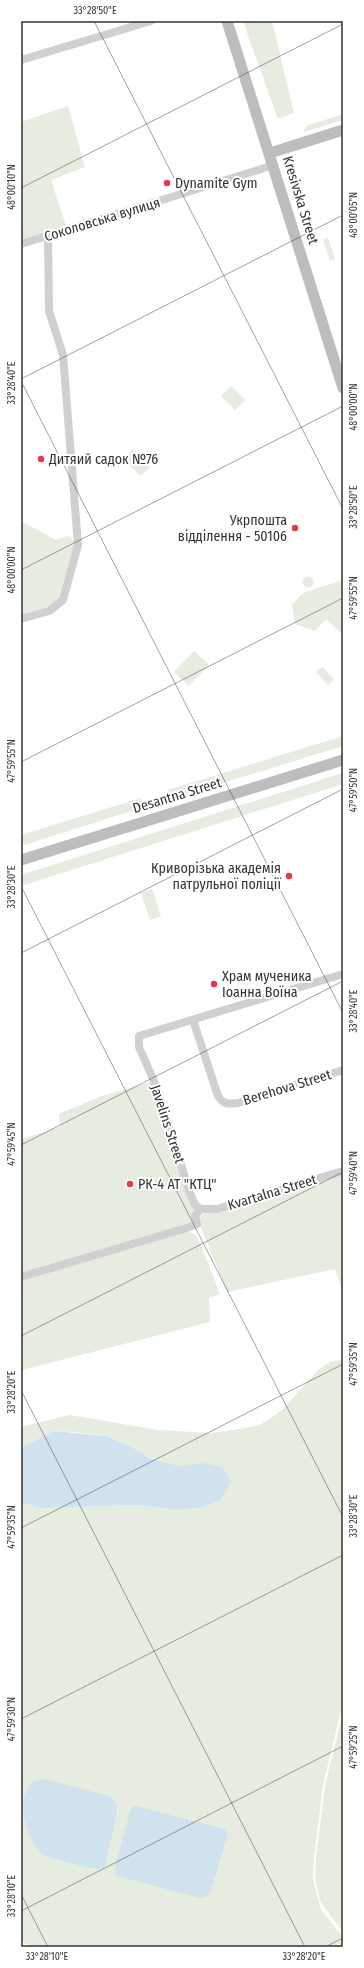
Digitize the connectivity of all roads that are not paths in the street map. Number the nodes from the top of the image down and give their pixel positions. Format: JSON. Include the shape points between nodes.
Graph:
{"nodes":[{"id":1,"x":151,"y":21,"type":"edge"},
{"id":2,"x":227,"y":21,"type":"edge"},
{"id":3,"x":21,"y":60,"type":"edge"},
{"id":4,"x":343,"y":130,"type":"edge"},
{"id":5,"x":270,"y":153,"type":"junction"},
{"id":6,"x":274,"y":165,"type":"junction"},
{"id":7,"x":48,"y":235,"type":"junction"},
{"id":8,"x":21,"y":244,"type":"edge"},
{"id":9,"x":343,"y":388,"type":"edge"},
{"id":10,"x":21,"y":619,"type":"edge"},
{"id":11,"x":343,"y":760,"type":"edge"},
{"id":12,"x":21,"y":860,"type":"edge"},
{"id":13,"x":343,"y":974,"type":"edge"},
{"id":14,"x":193,"y":1020,"type":"junction"},
{"id":15,"x":343,"y":1070,"type":"edge"},
{"id":16,"x":343,"y":1171,"type":"edge"},
{"id":17,"x":201,"y":1209,"type":"junction"},
{"id":18,"x":21,"y":1277,"type":"edge"}],
"edges":[{"from":1,"to":3,"type":"street"},
{"from":2,"to":5,"type":"street","name":"Kresivska Street"},
{"from":4,"to":5,"type":"street"},
{"from":5,"to":6,"type":"street","name":"Kresivska Street"},
{"from":6,"to":7,"type":"street","name":"Соколовська вулиця"},
{"from":6,"to":9,"type":"street","name":"Kresivska Street"},
{"from":7,"to":8,"type":"street","name":"Соколовська вулиця"},
{"from":7,"to":10,"type":"street","via":[[48,311],[63,355],[78,545],[63,600],[49,611]]},
{"from":11,"to":12,"type":"street","name":"Desantna Street"},
{"from":13,"to":14,"type":"street"},
{"from":14,"to":15,"type":"street","name":"Berehova Street","via":[[222,1102],[238,1103]]},
{"from":14,"to":17,"type":"street","name":"Javelins Street","via":[[139,1036],[140,1047],[154,1081],[190,1193],[195,1205]]},
{"from":16,"to":17,"type":"street","name":"Kvartalna Street","via":[[217,1209]]},
{"from":17,"to":18,"type":"street","via":[[195,1216],[197,1224],[190,1227]]}]}
